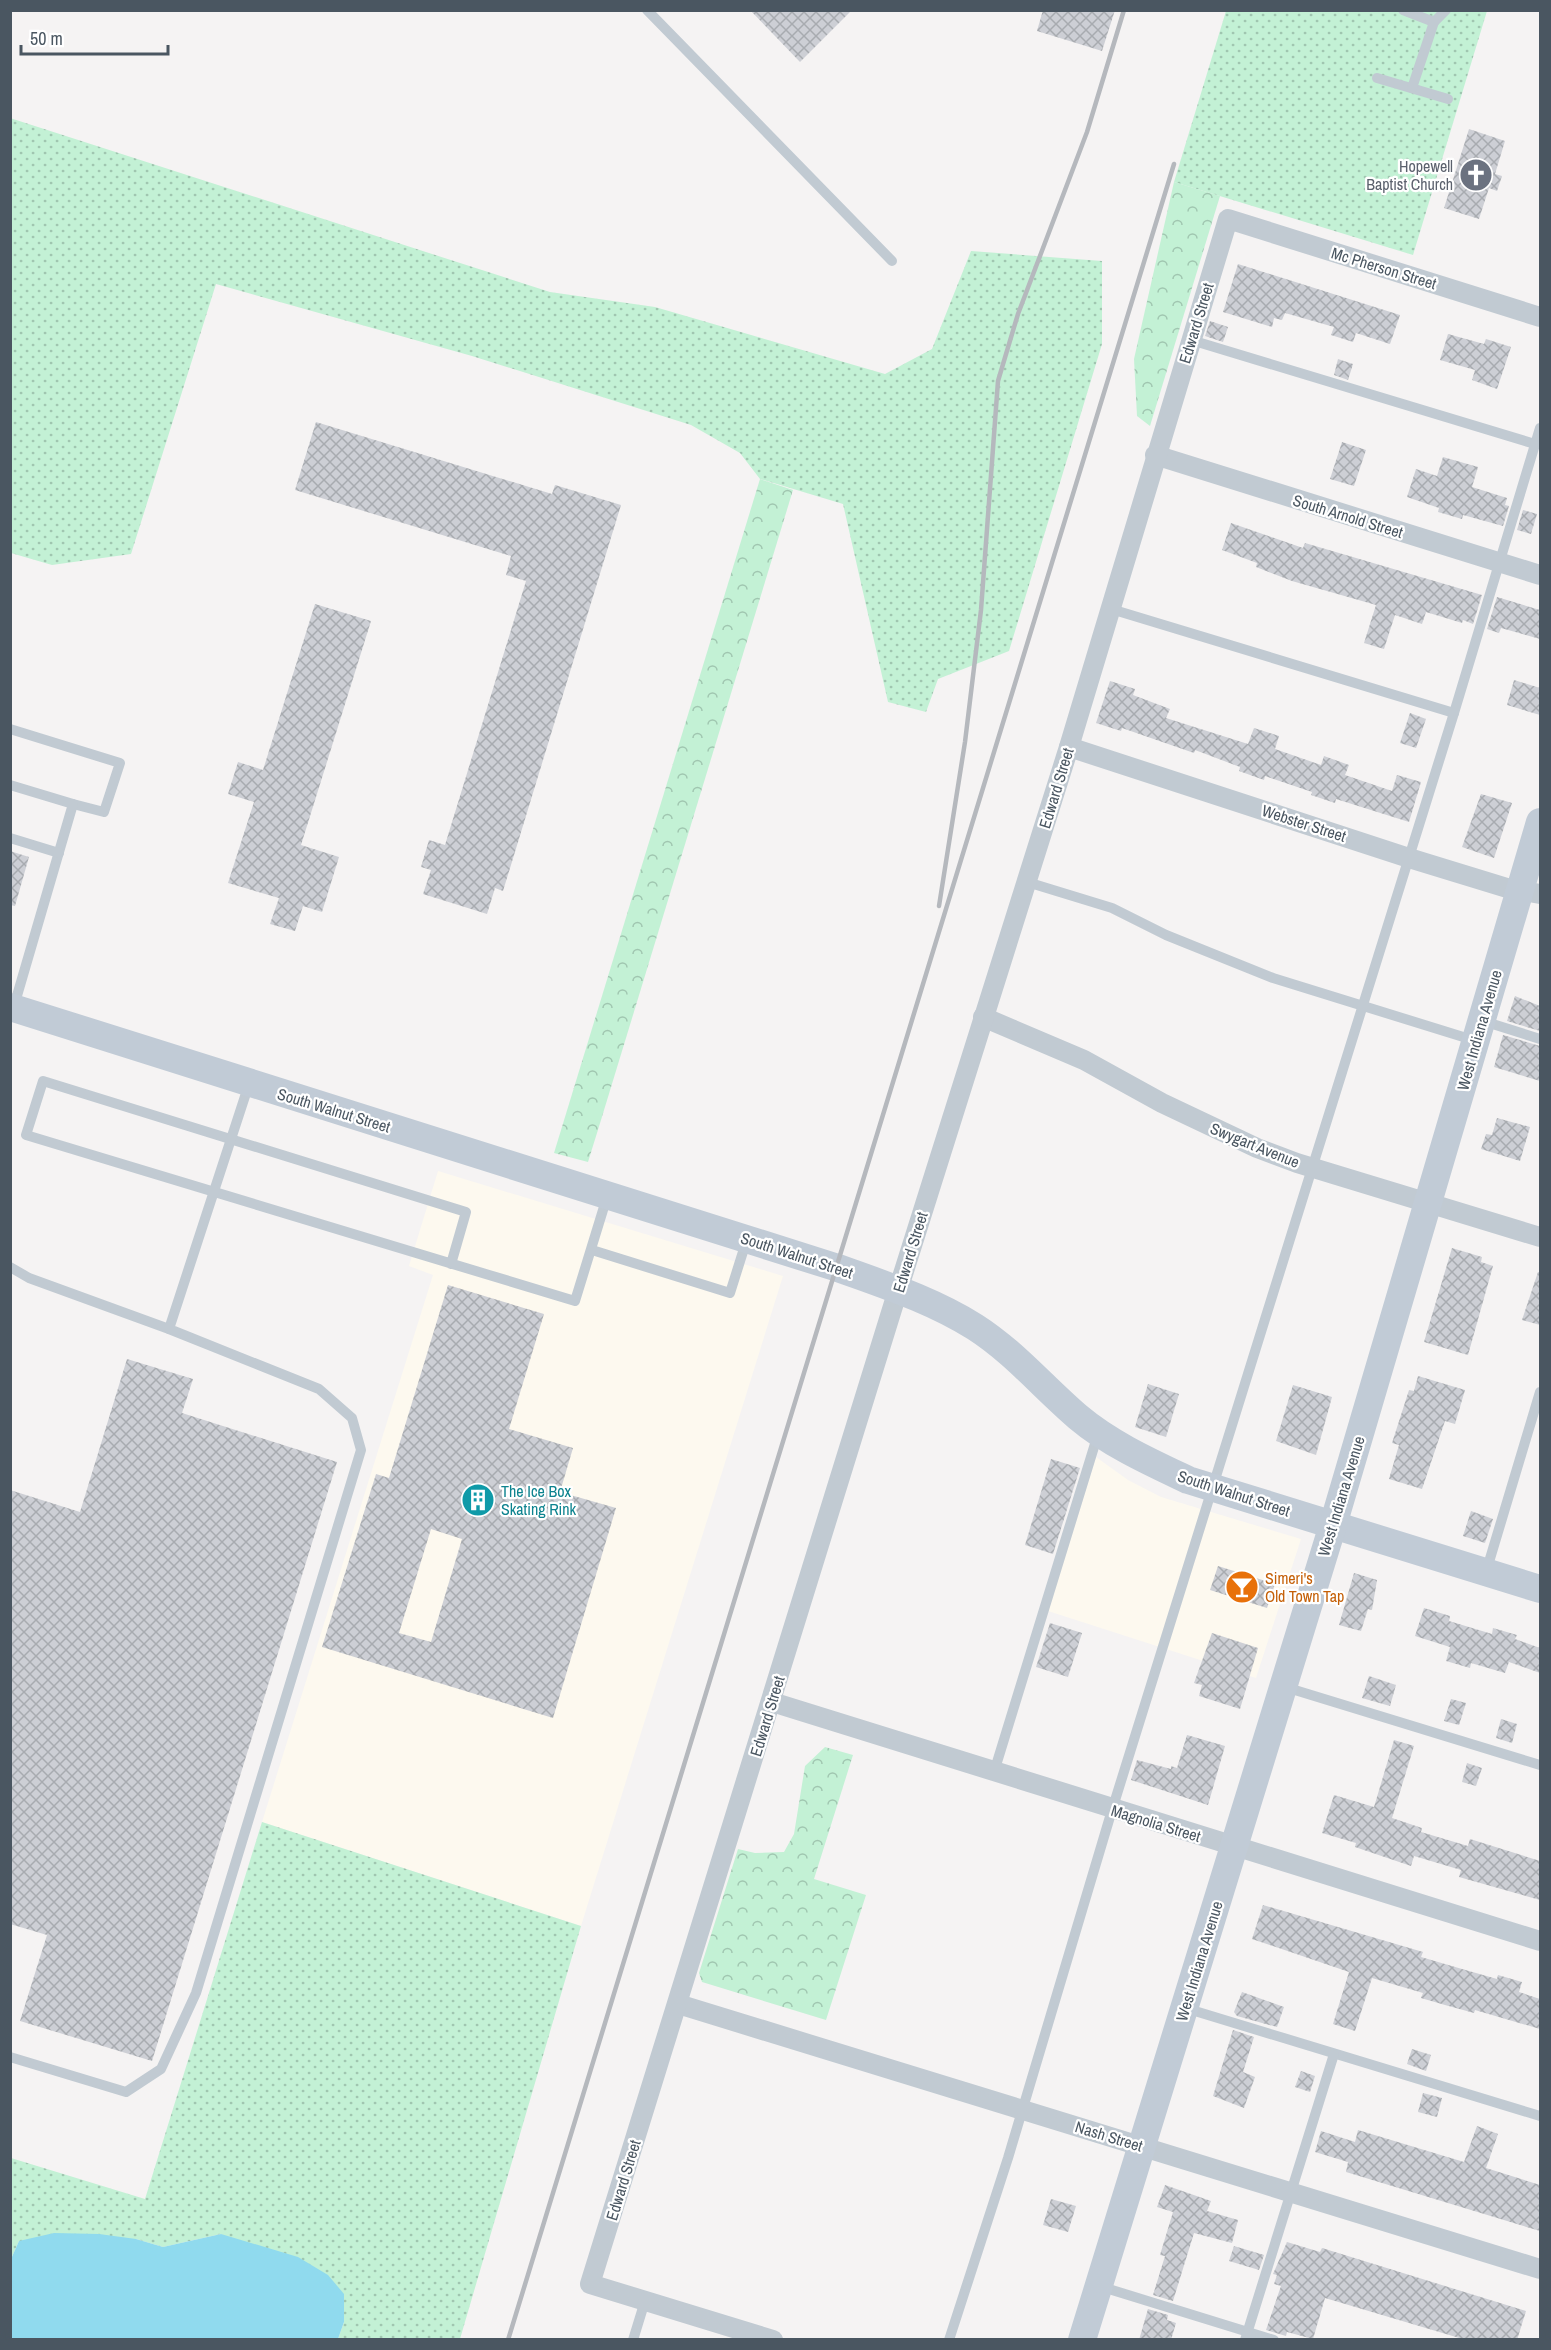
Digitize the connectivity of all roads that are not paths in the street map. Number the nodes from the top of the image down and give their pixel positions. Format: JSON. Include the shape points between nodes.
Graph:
{"nodes":[{"id":1,"x":647,"y":10,"type":"edge"},
{"id":2,"x":1403,"y":10,"type":"edge"},
{"id":3,"x":1446,"y":10,"type":"edge"},
{"id":4,"x":1434,"y":22,"type":"junction"},
{"id":5,"x":1377,"y":78,"type":"dead end"},
{"id":6,"x":1412,"y":88,"type":"junction"},
{"id":7,"x":1448,"y":99,"type":"dead end"},
{"id":8,"x":1228,"y":219,"type":"joint"},
{"id":9,"x":892,"y":261,"type":"dead end"},
{"id":10,"x":1540,"y":317,"type":"edge"},
{"id":11,"x":1191,"y":340,"type":"junction"},
{"id":12,"x":1540,"y":428,"type":"edge"},
{"id":13,"x":1535,"y":444,"type":"junction"},
{"id":14,"x":1155,"y":455,"type":"junction"},
{"id":15,"x":1499,"y":563,"type":"junction"},
{"id":16,"x":1540,"y":575,"type":"edge"},
{"id":17,"x":1111,"y":609,"type":"junction"},
{"id":18,"x":1454,"y":713,"type":"junction"},
{"id":19,"x":10,"y":729,"type":"edge"},
{"id":20,"x":1069,"y":747,"type":"junction"},
{"id":21,"x":10,"y":785,"type":"edge"},
{"id":22,"x":73,"y":804,"type":"junction"},
{"id":23,"x":1540,"y":822,"type":"edge"},
{"id":24,"x":10,"y":838,"type":"edge"},
{"id":25,"x":59,"y":853,"type":"junction"},
{"id":26,"x":1409,"y":858,"type":"junction"},
{"id":27,"x":1027,"y":882,"type":"junction"},
{"id":28,"x":1530,"y":891,"type":"edge"},
{"id":29,"x":1362,"y":1006,"type":"junction"},
{"id":30,"x":12,"y":1008,"type":"edge"},
{"id":31,"x":983,"y":1017,"type":"junction"},
{"id":32,"x":1479,"y":1031,"type":"junction"},
{"id":33,"x":1540,"y":1039,"type":"edge"},
{"id":34,"x":249,"y":1084,"type":"junction"},
{"id":35,"x":231,"y":1140,"type":"junction"},
{"id":36,"x":1313,"y":1167,"type":"junction"},
{"id":37,"x":215,"y":1193,"type":"junction"},
{"id":38,"x":608,"y":1195,"type":"junction"},
{"id":39,"x":1430,"y":1202,"type":"junction"},
{"id":40,"x":1540,"y":1237,"type":"edge"},
{"id":41,"x":747,"y":1239,"type":"junction"},
{"id":42,"x":592,"y":1250,"type":"junction"},
{"id":43,"x":451,"y":1264,"type":"junction"},
{"id":44,"x":10,"y":1267,"type":"edge"},
{"id":45,"x":898,"y":1290,"type":"junction"},
{"id":46,"x":169,"y":1329,"type":"junction"},
{"id":47,"x":1540,"y":1392,"type":"edge"},
{"id":48,"x":1099,"y":1431,"type":"junction"},
{"id":49,"x":1212,"y":1487,"type":"junction"},
{"id":50,"x":1333,"y":1525,"type":"junction"},
{"id":51,"x":1486,"y":1572,"type":"junction"},
{"id":52,"x":1540,"y":1589,"type":"edge"},
{"id":53,"x":1283,"y":1686,"type":"junction"},
{"id":54,"x":772,"y":1702,"type":"junction"},
{"id":55,"x":1540,"y":1766,"type":"edge"},
{"id":56,"x":994,"y":1772,"type":"junction"},
{"id":57,"x":1112,"y":1810,"type":"junction"},
{"id":58,"x":1234,"y":1846,"type":"junction"},
{"id":59,"x":1540,"y":1941,"type":"edge"},
{"id":60,"x":678,"y":2004,"type":"junction"},
{"id":61,"x":1185,"y":2008,"type":"junction"},
{"id":62,"x":1334,"y":2054,"type":"junction"},
{"id":63,"x":10,"y":2057,"type":"edge"},
{"id":64,"x":1023,"y":2110,"type":"junction"},
{"id":65,"x":1540,"y":2116,"type":"edge"},
{"id":66,"x":1141,"y":2146,"type":"junction"},
{"id":67,"x":1291,"y":2192,"type":"junction"},
{"id":68,"x":1540,"y":2269,"type":"edge"},
{"id":69,"x":1098,"y":2286,"type":"junction"},
{"id":70,"x":645,"y":2301,"type":"junction"},
{"id":71,"x":1247,"y":2336,"type":"edge"},
{"id":72,"x":633,"y":2340,"type":"edge"},
{"id":73,"x":773,"y":2340,"type":"edge"},
{"id":74,"x":949,"y":2340,"type":"edge"},
{"id":75,"x":1082,"y":2340,"type":"edge"},
{"id":76,"x":1274,"y":2340,"type":"edge"}],
"edges":[{"from":1,"to":9,"type":"lane"},
{"from":2,"to":4,"type":"lane"},
{"from":3,"to":4,"type":"lane"},
{"from":4,"to":6,"type":"lane"},
{"from":5,"to":6,"type":"lane"},
{"from":6,"to":7,"type":"lane"},
{"from":8,"to":10,"type":"street","name":"Mc Pherson Street"},
{"from":8,"to":11,"type":"street","name":"Edward Street"},
{"from":11,"to":13,"type":"lane"},
{"from":11,"to":14,"type":"street","name":"Edward Street"},
{"from":12,"to":13,"type":"lane"},
{"from":13,"to":15,"type":"lane"},
{"from":14,"to":15,"type":"street","name":"South Arnold Street"},
{"from":14,"to":17,"type":"street","name":"Edward Street"},
{"from":15,"to":16,"type":"street","name":"South Arnold Street"},
{"from":15,"to":18,"type":"lane"},
{"from":17,"to":18,"type":"lane"},
{"from":17,"to":20,"type":"street","name":"Edward Street"},
{"from":18,"to":26,"type":"lane"},
{"from":19,"to":22,"type":"lane","via":[[120,762],[104,812]]},
{"from":20,"to":26,"type":"street","name":"Webster Street"},
{"from":20,"to":27,"type":"street","name":"Edward Street"},
{"from":21,"to":22,"type":"lane"},
{"from":22,"to":25,"type":"lane"},
{"from":23,"to":28,"type":"street","name":"West Indiana Avenue"},
{"from":24,"to":25,"type":"lane"},
{"from":25,"to":30,"type":"lane"},
{"from":26,"to":28,"type":"street","name":"Webster Street","via":[[1507,888]]},
{"from":26,"to":29,"type":"lane"},
{"from":27,"to":29,"type":"lane","via":[[1112,908],[1166,935],[1274,978]]},
{"from":27,"to":31,"type":"street","name":"Edward Street"},
{"from":28,"to":32,"type":"street","name":"West Indiana Avenue"},
{"from":29,"to":32,"type":"lane"},
{"from":29,"to":36,"type":"lane"},
{"from":30,"to":34,"type":"street","name":"South Walnut Street"},
{"from":31,"to":36,"type":"street","name":"Swygart Avenue","via":[[1084,1060],[1229,1137]]},
{"from":31,"to":45,"type":"street","name":"Edward Street"},
{"from":32,"to":33,"type":"lane"},
{"from":32,"to":39,"type":"street","name":"West Indiana Avenue"},
{"from":34,"to":35,"type":"lane"},
{"from":34,"to":38,"type":"street","name":"South Walnut Street"},
{"from":35,"to":37,"type":"lane"},
{"from":35,"to":37,"type":"lane","via":[[43,1081],[26,1135]]},
{"from":35,"to":43,"type":"lane","via":[[466,1212]]},
{"from":36,"to":39,"type":"street","name":"Swygart Avenue"},
{"from":36,"to":49,"type":"lane"},
{"from":37,"to":43,"type":"lane"},
{"from":37,"to":46,"type":"lane"},
{"from":38,"to":41,"type":"street","name":"South Walnut Street"},
{"from":38,"to":42,"type":"lane"},
{"from":39,"to":40,"type":"street","name":"Swygart Avenue"},
{"from":39,"to":50,"type":"street","name":"West Indiana Avenue"},
{"from":41,"to":42,"type":"lane","via":[[730,1293]]},
{"from":41,"to":45,"type":"street","name":"South Walnut Street"},
{"from":42,"to":43,"type":"lane","via":[[574,1301]]},
{"from":44,"to":46,"type":"lane","via":[[29,1278]]},
{"from":45,"to":48,"type":"street","name":"South Walnut Street","via":[[934,1304],[997,1342],[1079,1418]]},
{"from":45,"to":54,"type":"street","name":"Edward Street"},
{"from":46,"to":63,"type":"lane","via":[[319,1389],[352,1418],[361,1450],[196,1992],[161,2069],[126,2092]]},
{"from":47,"to":51,"type":"lane"},
{"from":48,"to":49,"type":"street","name":"South Walnut Street","via":[[1135,1455]]},
{"from":48,"to":56,"type":"lane"},
{"from":49,"to":50,"type":"street","name":"South Walnut Street"},
{"from":49,"to":57,"type":"lane"},
{"from":50,"to":51,"type":"street","name":"South Walnut Street"},
{"from":50,"to":53,"type":"street","name":"West Indiana Avenue"},
{"from":51,"to":52,"type":"street","name":"South Walnut Street"},
{"from":53,"to":55,"type":"lane"},
{"from":53,"to":58,"type":"street","name":"West Indiana Avenue"},
{"from":54,"to":56,"type":"street","name":"Magnolia Street"},
{"from":54,"to":60,"type":"street","name":"Edward Street"},
{"from":56,"to":57,"type":"street","name":"Magnolia Street"},
{"from":57,"to":58,"type":"street","name":"Magnolia Street"},
{"from":57,"to":64,"type":"lane"},
{"from":58,"to":59,"type":"street","name":"Magnolia Street"},
{"from":58,"to":61,"type":"street","name":"West Indiana Avenue"},
{"from":60,"to":64,"type":"street","name":"Nash Street"},
{"from":60,"to":70,"type":"street","name":"Edward Street","via":[[591,2284]]},
{"from":61,"to":62,"type":"lane"},
{"from":61,"to":66,"type":"street","name":"West Indiana Avenue"},
{"from":62,"to":65,"type":"lane"},
{"from":62,"to":67,"type":"lane"},
{"from":64,"to":66,"type":"street","name":"Nash Street"},
{"from":64,"to":74,"type":"lane"},
{"from":66,"to":67,"type":"street","name":"Nash Street"},
{"from":66,"to":69,"type":"street","name":"West Indiana Avenue"},
{"from":67,"to":68,"type":"street","name":"Nash Street"},
{"from":67,"to":71,"type":"lane"},
{"from":69,"to":71,"type":"lane"},
{"from":69,"to":75,"type":"street","name":"West Indiana Avenue"},
{"from":70,"to":72,"type":"lane"},
{"from":70,"to":73,"type":"street"},
{"from":71,"to":76,"type":"lane"}]}
